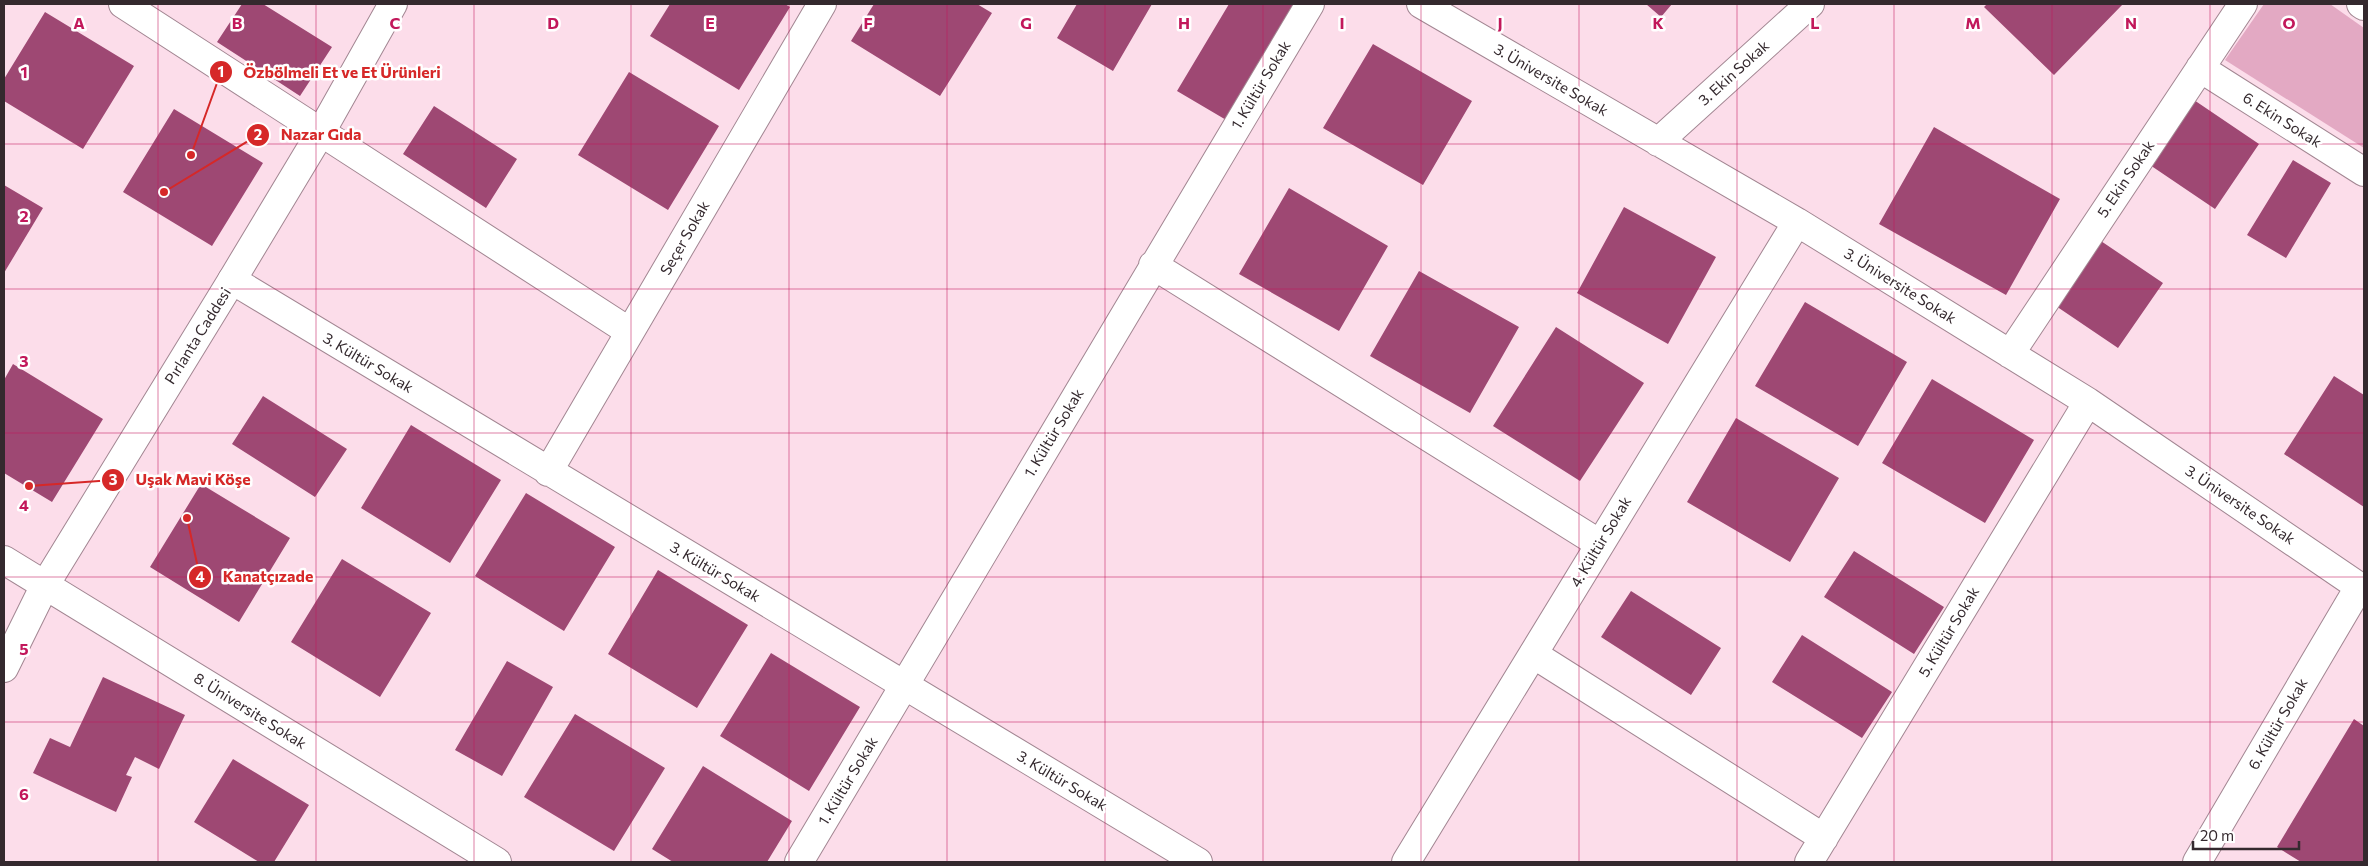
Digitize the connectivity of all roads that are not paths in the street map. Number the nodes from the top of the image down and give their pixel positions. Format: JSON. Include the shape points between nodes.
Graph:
{"nodes":[{"id":1,"x":123,"y":4,"type":"edge"},
{"id":2,"x":393,"y":4,"type":"edge"},
{"id":3,"x":822,"y":4,"type":"edge"},
{"id":4,"x":1310,"y":4,"type":"edge"},
{"id":5,"x":1422,"y":4,"type":"edge"},
{"id":6,"x":1810,"y":4,"type":"edge"},
{"id":7,"x":2243,"y":4,"type":"edge"},
{"id":8,"x":2361,"y":4,"type":"edge"},
{"id":9,"x":2364,"y":6,"type":"edge"},
{"id":10,"x":2200,"y":68,"type":"junction"},
{"id":11,"x":321,"y":132,"type":"junction"},
{"id":12,"x":1658,"y":142,"type":"junction"},
{"id":13,"x":2364,"y":172,"type":"edge"},
{"id":14,"x":1797,"y":222,"type":"junction"},
{"id":15,"x":1153,"y":265,"type":"junction"},
{"id":16,"x":232,"y":280,"type":"junction"},
{"id":17,"x":630,"y":332,"type":"junction"},
{"id":18,"x":2010,"y":354,"type":"junction"},
{"id":19,"x":2088,"y":402,"type":"junction"},
{"id":20,"x":548,"y":472,"type":"junction"},
{"id":21,"x":1600,"y":544,"type":"junction"},
{"id":22,"x":4,"y":560,"type":"edge"},
{"id":23,"x":45,"y":585,"type":"junction"},
{"id":24,"x":2362,"y":588,"type":"edge"},
{"id":25,"x":1533,"y":654,"type":"junction"},
{"id":26,"x":4,"y":668,"type":"edge"},
{"id":27,"x":904,"y":687,"type":"junction"},
{"id":28,"x":1824,"y":838,"type":"junction"},
{"id":29,"x":497,"y":862,"type":"edge"},
{"id":30,"x":799,"y":862,"type":"edge"},
{"id":31,"x":1198,"y":862,"type":"edge"},
{"id":32,"x":1406,"y":862,"type":"edge"},
{"id":33,"x":1809,"y":862,"type":"edge"},
{"id":34,"x":2197,"y":862,"type":"edge"}],
"edges":[{"from":1,"to":11,"type":"street"},
{"from":2,"to":11,"type":"street","name":"Pırlanta Caddesi"},
{"from":3,"to":17,"type":"street","name":"Seçer Sokak"},
{"from":4,"to":15,"type":"street","name":"1. Kültür Sokak"},
{"from":5,"to":12,"type":"street","name":"3. Üniversite Sokak"},
{"from":6,"to":12,"type":"street","name":"3. Ekin Sokak"},
{"from":7,"to":10,"type":"street","name":"5. Ekin Sokak"},
{"from":8,"to":9,"type":"street"},
{"from":10,"to":13,"type":"street","name":"6. Ekin Sokak"},
{"from":10,"to":18,"type":"street","name":"5. Ekin Sokak"},
{"from":11,"to":16,"type":"street","name":"Pırlanta Caddesi"},
{"from":11,"to":17,"type":"street"},
{"from":12,"to":14,"type":"street","name":"3. Üniversite Sokak"},
{"from":14,"to":18,"type":"street","name":"3. Üniversite Sokak"},
{"from":14,"to":21,"type":"street","name":"4. Kültür Sokak"},
{"from":15,"to":21,"type":"street"},
{"from":15,"to":27,"type":"street","name":"1. Kültür Sokak"},
{"from":16,"to":20,"type":"street","name":"3. Kültür Sokak"},
{"from":16,"to":23,"type":"street","name":"Pırlanta Caddesi"},
{"from":17,"to":20,"type":"street","name":"Seçer Sokak"},
{"from":18,"to":19,"type":"street","name":"3. Üniversite Sokak"},
{"from":19,"to":24,"type":"street","name":"3. Üniversite Sokak"},
{"from":19,"to":28,"type":"street","name":"5. Kültür Sokak"},
{"from":20,"to":27,"type":"street","name":"3. Kültür Sokak"},
{"from":21,"to":25,"type":"street","name":"4. Kültür Sokak"},
{"from":22,"to":23,"type":"street","name":"8. Üniversite Sokak"},
{"from":23,"to":26,"type":"street","name":"Pırlanta Caddesi"},
{"from":23,"to":29,"type":"street","name":"8. Üniversite Sokak"},
{"from":24,"to":34,"type":"street","name":"6. Kültür Sokak"},
{"from":25,"to":28,"type":"street"},
{"from":25,"to":32,"type":"street","name":"4. Kültür Sokak"},
{"from":27,"to":30,"type":"street","name":"1. Kültür Sokak"},
{"from":27,"to":31,"type":"street","name":"3. Kültür Sokak"},
{"from":28,"to":33,"type":"street","name":"5. Kültür Sokak"}]}
